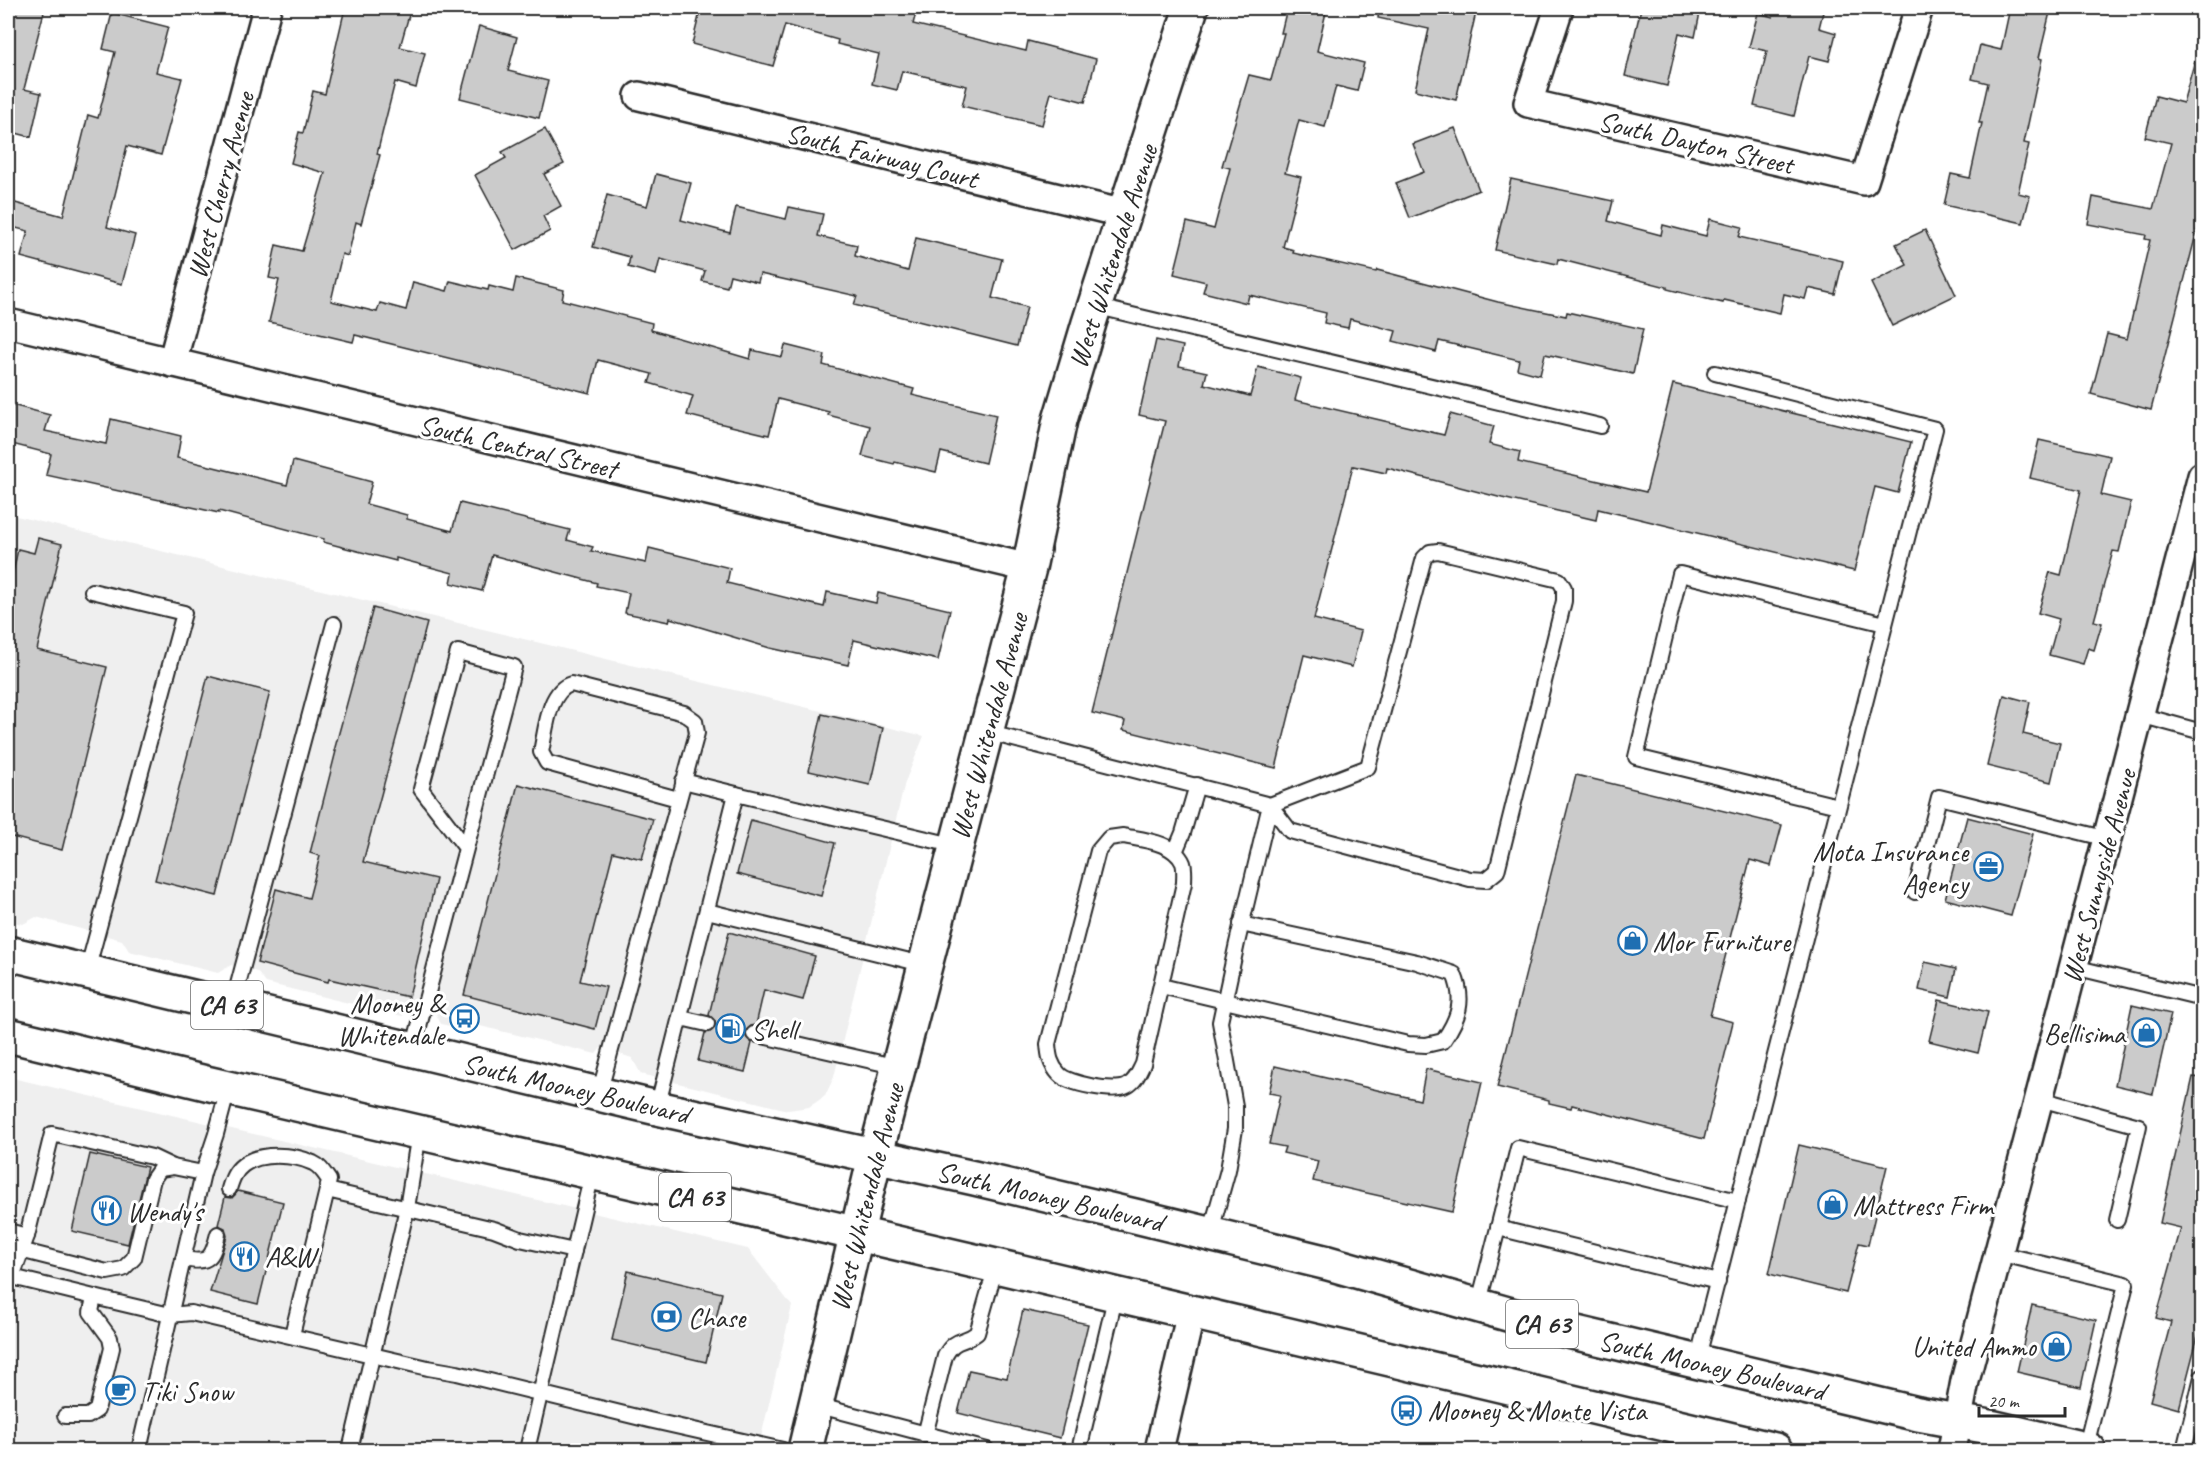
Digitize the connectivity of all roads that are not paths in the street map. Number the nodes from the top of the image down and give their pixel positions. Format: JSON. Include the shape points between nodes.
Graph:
{"nodes":[{"id":1,"x":267,"y":8,"type":"edge"},
{"id":2,"x":1191,"y":8,"type":"edge"},
{"id":3,"x":1559,"y":8,"type":"edge"},
{"id":4,"x":1919,"y":8,"type":"edge"},
{"id":5,"x":639,"y":96,"type":"dead end"},
{"id":6,"x":1125,"y":214,"type":"junction"},
{"id":7,"x":1094,"y":306,"type":"junction"},
{"id":8,"x":8,"y":323,"type":"edge"},
{"id":9,"x":172,"y":363,"type":"junction"},
{"id":10,"x":1715,"y":373,"type":"dead end"},
{"id":11,"x":1600,"y":426,"type":"dead end"},
{"id":12,"x":2202,"y":476,"type":"edge"},
{"id":13,"x":1029,"y":568,"type":"junction"},
{"id":14,"x":92,"y":591,"type":"dead end"},
{"id":15,"x":334,"y":624,"type":"dead end"},
{"id":16,"x":1885,"y":624,"type":"junction"},
{"id":17,"x":2140,"y":715,"type":"junction"},
{"id":18,"x":986,"y":732,"type":"junction"},
{"id":19,"x":2202,"y":732,"type":"edge"},
{"id":20,"x":683,"y":781,"type":"junction"},
{"id":21,"x":1197,"y":785,"type":"junction"},
{"id":22,"x":736,"y":794,"type":"junction"},
{"id":23,"x":678,"y":799,"type":"junction"},
{"id":24,"x":1270,"y":805,"type":"junction"},
{"id":25,"x":1838,"y":806,"type":"junction"},
{"id":26,"x":2108,"y":839,"type":"junction"},
{"id":27,"x":957,"y":846,"type":"junction"},
{"id":28,"x":466,"y":848,"type":"junction"},
{"id":29,"x":1175,"y":852,"type":"junction"},
{"id":30,"x":1915,"y":892,"type":"dead end"},
{"id":31,"x":707,"y":911,"type":"junction"},
{"id":32,"x":1241,"y":924,"type":"junction"},
{"id":33,"x":8,"y":953,"type":"edge"},
{"id":34,"x":926,"y":964,"type":"junction"},
{"id":35,"x":2074,"y":967,"type":"junction"},
{"id":36,"x":87,"y":971,"type":"junction"},
{"id":37,"x":1161,"y":986,"type":"junction"},
{"id":38,"x":2202,"y":998,"type":"edge"},
{"id":39,"x":1224,"y":1000,"type":"junction"},
{"id":40,"x":232,"y":1007,"type":"junction"},
{"id":41,"x":681,"y":1018,"type":"junction"},
{"id":42,"x":707,"y":1024,"type":"dead end"},
{"id":43,"x":754,"y":1034,"type":"dead end"},
{"id":44,"x":8,"y":1035,"type":"edge"},
{"id":45,"x":413,"y":1050,"type":"junction"},
{"id":46,"x":899,"y":1067,"type":"junction"},
{"id":47,"x":228,"y":1088,"type":"junction"},
{"id":48,"x":599,"y":1094,"type":"junction"},
{"id":49,"x":2040,"y":1099,"type":"junction"},
{"id":50,"x":657,"y":1108,"type":"junction"},
{"id":51,"x":419,"y":1133,"type":"junction"},
{"id":52,"x":875,"y":1157,"type":"junction"},
{"id":53,"x":173,"y":1167,"type":"junction"},
{"id":54,"x":203,"y":1173,"type":"junction"},
{"id":55,"x":592,"y":1174,"type":"junction"},
{"id":56,"x":229,"y":1189,"type":"dead end"},
{"id":57,"x":327,"y":1190,"type":"junction"},
{"id":58,"x":1738,"y":1201,"type":"junction"},
{"id":59,"x":407,"y":1208,"type":"junction"},
{"id":60,"x":2117,"y":1220,"type":"dead end"},
{"id":61,"x":1498,"y":1228,"type":"junction"},
{"id":62,"x":8,"y":1231,"type":"edge"},
{"id":63,"x":218,"y":1234,"type":"dead end"},
{"id":64,"x":856,"y":1234,"type":"junction"},
{"id":65,"x":1210,"y":1234,"type":"junction"},
{"id":66,"x":27,"y":1236,"type":"junction"},
{"id":67,"x":14,"y":1249,"type":"edge"},
{"id":68,"x":574,"y":1251,"type":"junction"},
{"id":69,"x":1998,"y":1252,"type":"junction"},
{"id":70,"x":183,"y":1259,"type":"junction"},
{"id":71,"x":996,"y":1266,"type":"junction"},
{"id":72,"x":10,"y":1276,"type":"edge"},
{"id":73,"x":1718,"y":1282,"type":"junction"},
{"id":74,"x":1116,"y":1294,"type":"junction"},
{"id":75,"x":94,"y":1297,"type":"junction"},
{"id":76,"x":1479,"y":1306,"type":"junction"},
{"id":77,"x":1191,"y":1312,"type":"junction"},
{"id":78,"x":170,"y":1314,"type":"junction"},
{"id":79,"x":292,"y":1335,"type":"junction"},
{"id":80,"x":373,"y":1354,"type":"junction"},
{"id":81,"x":1697,"y":1361,"type":"junction"},
{"id":82,"x":2202,"y":1377,"type":"edge"},
{"id":83,"x":540,"y":1393,"type":"junction"},
{"id":84,"x":816,"y":1405,"type":"junction"},
{"id":85,"x":65,"y":1416,"type":"dead end"},
{"id":86,"x":925,"y":1435,"type":"junction"},
{"id":87,"x":1955,"y":1436,"type":"edge"},
{"id":88,"x":139,"y":1450,"type":"edge"},
{"id":89,"x":350,"y":1450,"type":"edge"},
{"id":90,"x":527,"y":1450,"type":"edge"},
{"id":91,"x":783,"y":1450,"type":"edge"},
{"id":92,"x":805,"y":1450,"type":"edge"},
{"id":93,"x":987,"y":1450,"type":"edge"},
{"id":94,"x":1079,"y":1450,"type":"edge"},
{"id":95,"x":1159,"y":1450,"type":"edge"},
{"id":96,"x":1775,"y":1450,"type":"edge"},
{"id":97,"x":2087,"y":1450,"type":"edge"},
{"id":98,"x":2184,"y":1450,"type":"edge"}],
"edges":[{"from":1,"to":9,"type":"street","name":"West Cherry Avenue"},
{"from":2,"to":6,"type":"main road","name":"West Whitendale Avenue"},
{"from":3,"to":4,"type":"street","name":"South Dayton Street","via":[[1528,103],[1864,181]]},
{"from":5,"to":6,"type":"street","name":"South Fairway Court"},
{"from":6,"to":7,"type":"main road","name":"West Whitendale Avenue"},
{"from":7,"to":11,"type":"lane"},
{"from":7,"to":13,"type":"main road","name":"West Whitendale Avenue","via":[[1060,420]]},
{"from":8,"to":9,"type":"street","name":"South Central Street"},
{"from":9,"to":13,"type":"street","name":"South Central Street"},
{"from":10,"to":16,"type":"lane","via":[[1935,429]]},
{"from":12,"to":17,"type":"street","name":"West Sunnyside Avenue"},
{"from":13,"to":18,"type":"main road","name":"West Whitendale Avenue"},
{"from":14,"to":36,"type":"lane","via":[[183,613]]},
{"from":15,"to":40,"type":"lane"},
{"from":16,"to":25,"type":"lane"},
{"from":16,"to":25,"type":"lane","via":[[1680,574],[1636,757]]},
{"from":17,"to":19,"type":"lane"},
{"from":17,"to":26,"type":"street","name":"West Sunnyside Avenue"},
{"from":18,"to":21,"type":"lane"},
{"from":18,"to":27,"type":"main road","name":"West Whitendale Avenue"},
{"from":20,"to":22,"type":"lane"},
{"from":20,"to":23,"type":"lane"},
{"from":20,"to":23,"type":"lane","via":[[697,733],[695,721],[689,716],[571,684],[557,693],[541,752],[547,763]]},
{"from":21,"to":24,"type":"lane"},
{"from":21,"to":29,"type":"lane"},
{"from":22,"to":27,"type":"lane"},
{"from":22,"to":31,"type":"lane"},
{"from":23,"to":48,"type":"lane"},
{"from":24,"to":24,"type":"lane","via":[[1290,831],[1486,880],[1497,871],[1564,601],[1564,588],[1559,580],[1430,552],[1424,558],[1368,766]]},
{"from":24,"to":32,"type":"lane"},
{"from":25,"to":58,"type":"lane"},
{"from":26,"to":30,"type":"lane","via":[[1939,797]]},
{"from":26,"to":35,"type":"street","name":"West Sunnyside Avenue"},
{"from":27,"to":34,"type":"main road","name":"West Whitendale Avenue"},
{"from":28,"to":28,"type":"lane","via":[[514,666],[458,652],[421,789]]},
{"from":28,"to":45,"type":"lane"},
{"from":29,"to":37,"type":"lane","via":[[1183,864],[1184,883]]},
{"from":29,"to":37,"type":"lane","via":[[1124,836],[1109,838],[1098,851],[1048,1044],[1050,1062],[1060,1076],[1108,1089],[1126,1087],[1136,1079]]},
{"from":31,"to":34,"type":"lane"},
{"from":31,"to":41,"type":"lane"},
{"from":32,"to":39,"type":"lane"},
{"from":32,"to":39,"type":"lane","via":[[1446,970],[1454,974],[1460,990],[1459,1009],[1443,1041],[1426,1045],[1387,1040]]},
{"from":33,"to":36,"type":"main road","name":"South Mooney Boulevard","number":"CA 63"},
{"from":34,"to":46,"type":"main road","name":"West Whitendale Avenue"},
{"from":35,"to":38,"type":"lane"},
{"from":35,"to":49,"type":"street","name":"West Sunnyside Avenue"},
{"from":36,"to":40,"type":"main road","name":"South Mooney Boulevard","number":"CA 63"},
{"from":37,"to":39,"type":"lane"},
{"from":39,"to":65,"type":"lane","via":[[1220,1022],[1235,1106],[1234,1129],[1228,1170]]},
{"from":40,"to":45,"type":"main road","name":"South Mooney Boulevard","number":"CA 63"},
{"from":41,"to":42,"type":"lane"},
{"from":41,"to":50,"type":"lane"},
{"from":43,"to":46,"type":"lane"},
{"from":44,"to":47,"type":"main road","number":"CA 63"},
{"from":45,"to":48,"type":"main road","name":"South Mooney Boulevard","number":"CA 63"},
{"from":46,"to":52,"type":"main road","name":"West Whitendale Avenue"},
{"from":47,"to":51,"type":"main road","number":"CA 63"},
{"from":47,"to":54,"type":"lane"},
{"from":48,"to":50,"type":"main road","name":"South Mooney Boulevard","number":"CA 63"},
{"from":49,"to":60,"type":"lane","via":[[2139,1126]]},
{"from":49,"to":69,"type":"street","name":"West Sunnyside Avenue"},
{"from":50,"to":52,"type":"main road","name":"South Mooney Boulevard","number":"CA 63"},
{"from":51,"to":55,"type":"main road","number":"CA 63"},
{"from":51,"to":59,"type":"lane"},
{"from":52,"to":64,"type":"main road","name":"West Whitendale Avenue"},
{"from":52,"to":65,"type":"main road","name":"South Mooney Boulevard","number":"CA 63"},
{"from":53,"to":54,"type":"lane"},
{"from":53,"to":66,"type":"lane","via":[[152,1157],[52,1134]]},
{"from":53,"to":67,"type":"lane","via":[[160,1169],[153,1179],[134,1258],[123,1269],[107,1272]]},
{"from":54,"to":70,"type":"lane"},
{"from":55,"to":64,"type":"main road","number":"CA 63"},
{"from":55,"to":68,"type":"lane"},
{"from":56,"to":57,"type":"lane","via":[[233,1175],[243,1165],[256,1158],[274,1156],[312,1163],[329,1180]]},
{"from":57,"to":59,"type":"lane"},
{"from":57,"to":79,"type":"lane"},
{"from":58,"to":61,"type":"lane","via":[[1518,1148]]},
{"from":58,"to":73,"type":"lane"},
{"from":59,"to":68,"type":"lane"},
{"from":59,"to":80,"type":"lane"},
{"from":61,"to":73,"type":"lane"},
{"from":61,"to":76,"type":"lane"},
{"from":62,"to":66,"type":"lane"},
{"from":63,"to":70,"type":"lane","via":[[213,1254],[206,1261]]},
{"from":64,"to":71,"type":"main road","number":"CA 63"},
{"from":64,"to":84,"type":"main road","name":"West Whitendale Avenue"},
{"from":65,"to":76,"type":"main road","name":"South Mooney Boulevard","number":"CA 63"},
{"from":66,"to":67,"type":"lane"},
{"from":67,"to":72,"type":"lane"},
{"from":68,"to":83,"type":"lane"},
{"from":69,"to":87,"type":"street","name":"West Sunnyside Avenue"},
{"from":69,"to":97,"type":"lane","via":[[2126,1284]]},
{"from":70,"to":78,"type":"lane"},
{"from":71,"to":74,"type":"main road","number":"CA 63"},
{"from":71,"to":86,"type":"lane","via":[[977,1333],[951,1345],[945,1356]]},
{"from":72,"to":75,"type":"lane"},
{"from":73,"to":81,"type":"lane"},
{"from":74,"to":77,"type":"main road","number":"CA 63"},
{"from":74,"to":94,"type":"lane"},
{"from":75,"to":78,"type":"lane"},
{"from":75,"to":85,"type":"lane","via":[[91,1312],[110,1338],[112,1348],[97,1410],[88,1416]]},
{"from":76,"to":81,"type":"main road","name":"South Mooney Boulevard","number":"CA 63"},
{"from":77,"to":95,"type":"street"},
{"from":77,"to":96,"type":"main road","number":"CA 63"},
{"from":78,"to":79,"type":"lane","via":[[191,1313]]},
{"from":78,"to":88,"type":"lane"},
{"from":79,"to":80,"type":"lane"},
{"from":80,"to":83,"type":"lane"},
{"from":80,"to":89,"type":"lane"},
{"from":81,"to":87,"type":"main road","name":"South Mooney Boulevard","number":"CA 63","via":[[1918,1414]]},
{"from":82,"to":98,"type":"lane"},
{"from":83,"to":90,"type":"lane"},
{"from":83,"to":91,"type":"lane"},
{"from":84,"to":86,"type":"lane"},
{"from":84,"to":92,"type":"main road","name":"West Whitendale Avenue"},
{"from":86,"to":93,"type":"lane"},
{"from":87,"to":97,"type":"main road","name":"South Mooney Boulevard","number":"CA 63","via":[[1995,1428]]}]}
